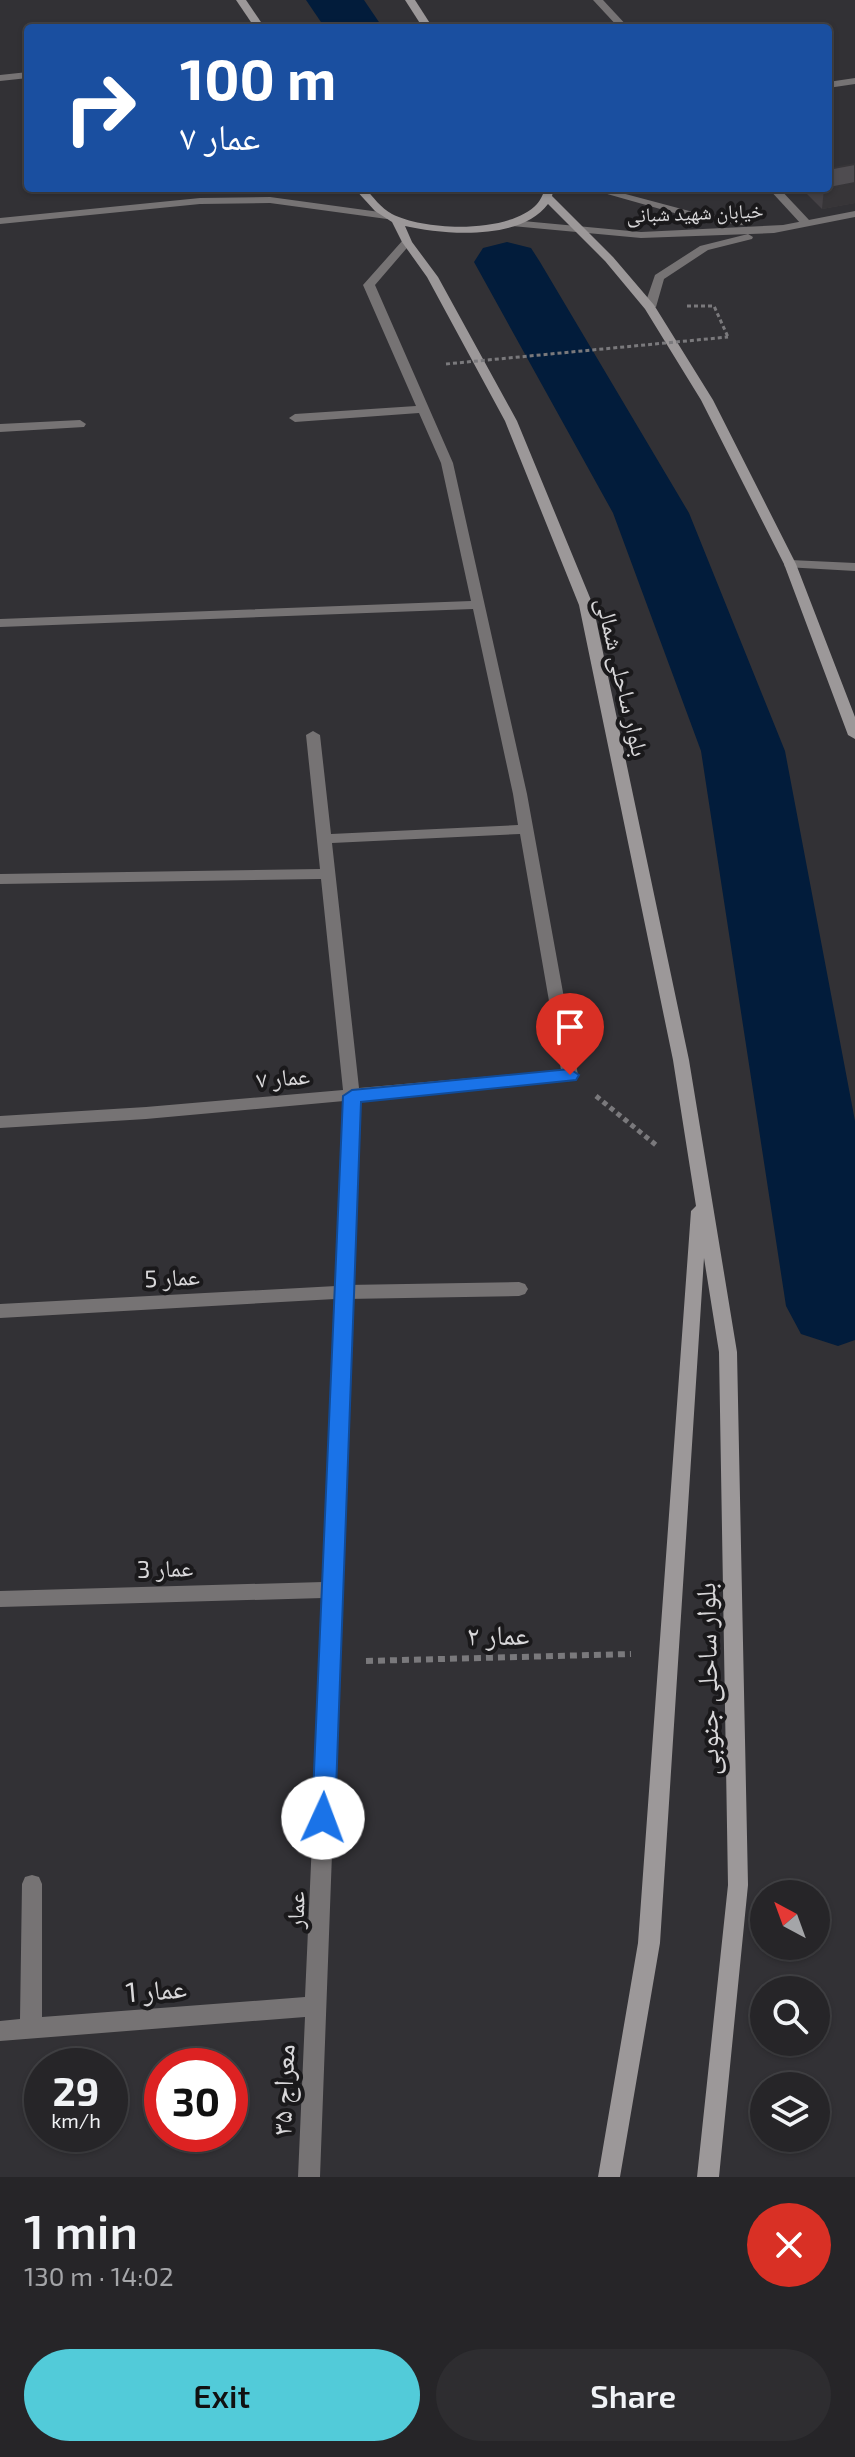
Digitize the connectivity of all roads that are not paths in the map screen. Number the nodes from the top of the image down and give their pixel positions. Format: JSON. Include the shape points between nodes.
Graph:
{"nodes":[{"id":1,"x":241,"y":0,"type":"edge"},
{"id":2,"x":410,"y":0,"type":"edge"},
{"id":3,"x":598,"y":0,"type":"edge"},
{"id":4,"x":257,"y":24,"type":"edge"},
{"id":5,"x":425,"y":24,"type":"edge"},
{"id":6,"x":620,"y":24,"type":"edge"},
{"id":7,"x":24,"y":75,"type":"edge"},
{"id":8,"x":0,"y":78,"type":"edge"},
{"id":9,"x":855,"y":81,"type":"edge"},
{"id":10,"x":832,"y":84,"type":"edge"},
{"id":11,"x":237,"y":192,"type":"edge"},
{"id":12,"x":364,"y":192,"type":"edge"},
{"id":13,"x":606,"y":192,"type":"edge"},
{"id":14,"x":777,"y":192,"type":"edge"},
{"id":15,"x":549,"y":193,"type":"edge"},
{"id":16,"x":200,"y":201,"type":"junction"},
{"id":17,"x":855,"y":214,"type":"edge"},
{"id":18,"x":392,"y":217,"type":"junction"},
{"id":19,"x":0,"y":221,"type":"edge"},
{"id":20,"x":512,"y":223,"type":"junction"},
{"id":21,"x":806,"y":223,"type":"junction"},
{"id":22,"x":783,"y":228,"type":"junction"},
{"id":23,"x":581,"y":229,"type":"junction"},
{"id":24,"x":407,"y":242,"type":"junction"},
{"id":25,"x":650,"y":307,"type":"junction"},
{"id":26,"x":421,"y":409,"type":"junction"},
{"id":27,"x":295,"y":418,"type":"dead end"},
{"id":28,"x":80,"y":424,"type":"dead end"},
{"id":29,"x":0,"y":428,"type":"edge"},
{"id":30,"x":790,"y":564,"type":"junction"},
{"id":31,"x":855,"y":567,"type":"edge"},
{"id":32,"x":479,"y":605,"type":"junction"},
{"id":33,"x":0,"y":623,"type":"edge"},
{"id":34,"x":313,"y":735,"type":"dead end"},
{"id":35,"x":855,"y":735,"type":"edge"},
{"id":36,"x":526,"y":829,"type":"junction"},
{"id":37,"x":324,"y":839,"type":"junction"},
{"id":38,"x":328,"y":874,"type":"junction"},
{"id":39,"x":0,"y":879,"type":"edge"},
{"id":40,"x":352,"y":1096,"type":"junction"},
{"id":41,"x":0,"y":1122,"type":"edge"},
{"id":42,"x":701,"y":1181,"type":"junction"},
{"id":43,"x":519,"y":1289,"type":"dead end"},
{"id":44,"x":346,"y":1292,"type":"junction"},
{"id":45,"x":0,"y":1311,"type":"edge"},
{"id":46,"x":332,"y":1590,"type":"junction"},
{"id":47,"x":0,"y":1599,"type":"edge"},
{"id":48,"x":32,"y":1884,"type":"dead end"},
{"id":49,"x":317,"y":2006,"type":"junction"},
{"id":50,"x":31,"y":2028,"type":"junction"},
{"id":51,"x":0,"y":2031,"type":"edge"},
{"id":52,"x":309,"y":2177,"type":"edge"},
{"id":53,"x":609,"y":2177,"type":"edge"},
{"id":54,"x":708,"y":2177,"type":"edge"}],
"edges":[{"from":1,"to":4,"type":"main road"},
{"from":2,"to":5,"type":"main road"},
{"from":3,"to":6,"type":"street"},
{"from":7,"to":8,"type":"street"},
{"from":9,"to":10,"type":"street"},
{"from":11,"to":16,"type":"street"},
{"from":12,"to":18,"type":"main road"},
{"from":13,"to":22,"type":"street","via":[[692,215]]},
{"from":14,"to":21,"type":"street"},
{"from":15,"to":20,"type":"main road","via":[[534,211]]},
{"from":15,"to":23,"type":"main road"},
{"from":16,"to":18,"type":"street","via":[[270,200]]},
{"from":16,"to":19,"type":"street"},
{"from":17,"to":21,"type":"street","name":"خیابان شهید شبانی"},
{"from":18,"to":20,"type":"main road","via":[[429,228],[473,230]]},
{"from":18,"to":24,"type":"main road","name":"بلوار ساحلی شمالی"},
{"from":20,"to":23,"type":"street","name":"خیابان شهید شبانی"},
{"from":21,"to":22,"type":"street","name":"خیابان شهید شبانی"},
{"from":22,"to":23,"type":"street","name":"خیابان شهید شبانی","via":[[641,235]]},
{"from":22,"to":25,"type":"street","name":"خیابان شهید شبانی","via":[[704,248],[659,277]]},
{"from":23,"to":25,"type":"main road"},
{"from":24,"to":26,"type":"street","via":[[369,285]]},
{"from":24,"to":42,"type":"main road","name":"بلوار ساحلی شمالی","via":[[432,277],[511,421],[586,605],[681,1060]]},
{"from":25,"to":30,"type":"main road","via":[[707,400]]},
{"from":26,"to":27,"type":"street"},
{"from":26,"to":32,"type":"street","via":[[447,463]]},
{"from":28,"to":29,"type":"street"},
{"from":30,"to":31,"type":"street"},
{"from":30,"to":35,"type":"main road"},
{"from":32,"to":33,"type":"street"},
{"from":32,"to":36,"type":"street"},
{"from":34,"to":37,"type":"street","name":"عمار"},
{"from":36,"to":37,"type":"street"},
{"from":36,"to":40,"type":"street","name":"عمار ۷","via":[[570,1075]]},
{"from":37,"to":38,"type":"street","name":"عمار"},
{"from":38,"to":39,"type":"street"},
{"from":38,"to":40,"type":"street","name":"عمار"},
{"from":40,"to":41,"type":"street","name":"عمار ۷"},
{"from":40,"to":44,"type":"street","name":"عمار"},
{"from":42,"to":53,"type":"main road","via":[[649,1943]]},
{"from":42,"to":54,"type":"main road","name":"بلوار ساحلی جنوبی","via":[[728,1352],[738,1854]]},
{"from":43,"to":44,"type":"street","name":"عمار 5"},
{"from":44,"to":45,"type":"street","name":"عمار 5"},
{"from":44,"to":46,"type":"street","name":"عمار"},
{"from":46,"to":47,"type":"street","name":"عمار 3"},
{"from":46,"to":49,"type":"street","name":"عمار"},
{"from":48,"to":50,"type":"street"},
{"from":49,"to":50,"type":"street","name":"عمار 1"},
{"from":49,"to":52,"type":"street","name":"معراج ۳۵"},
{"from":50,"to":51,"type":"street","name":"عمار 1"}]}
